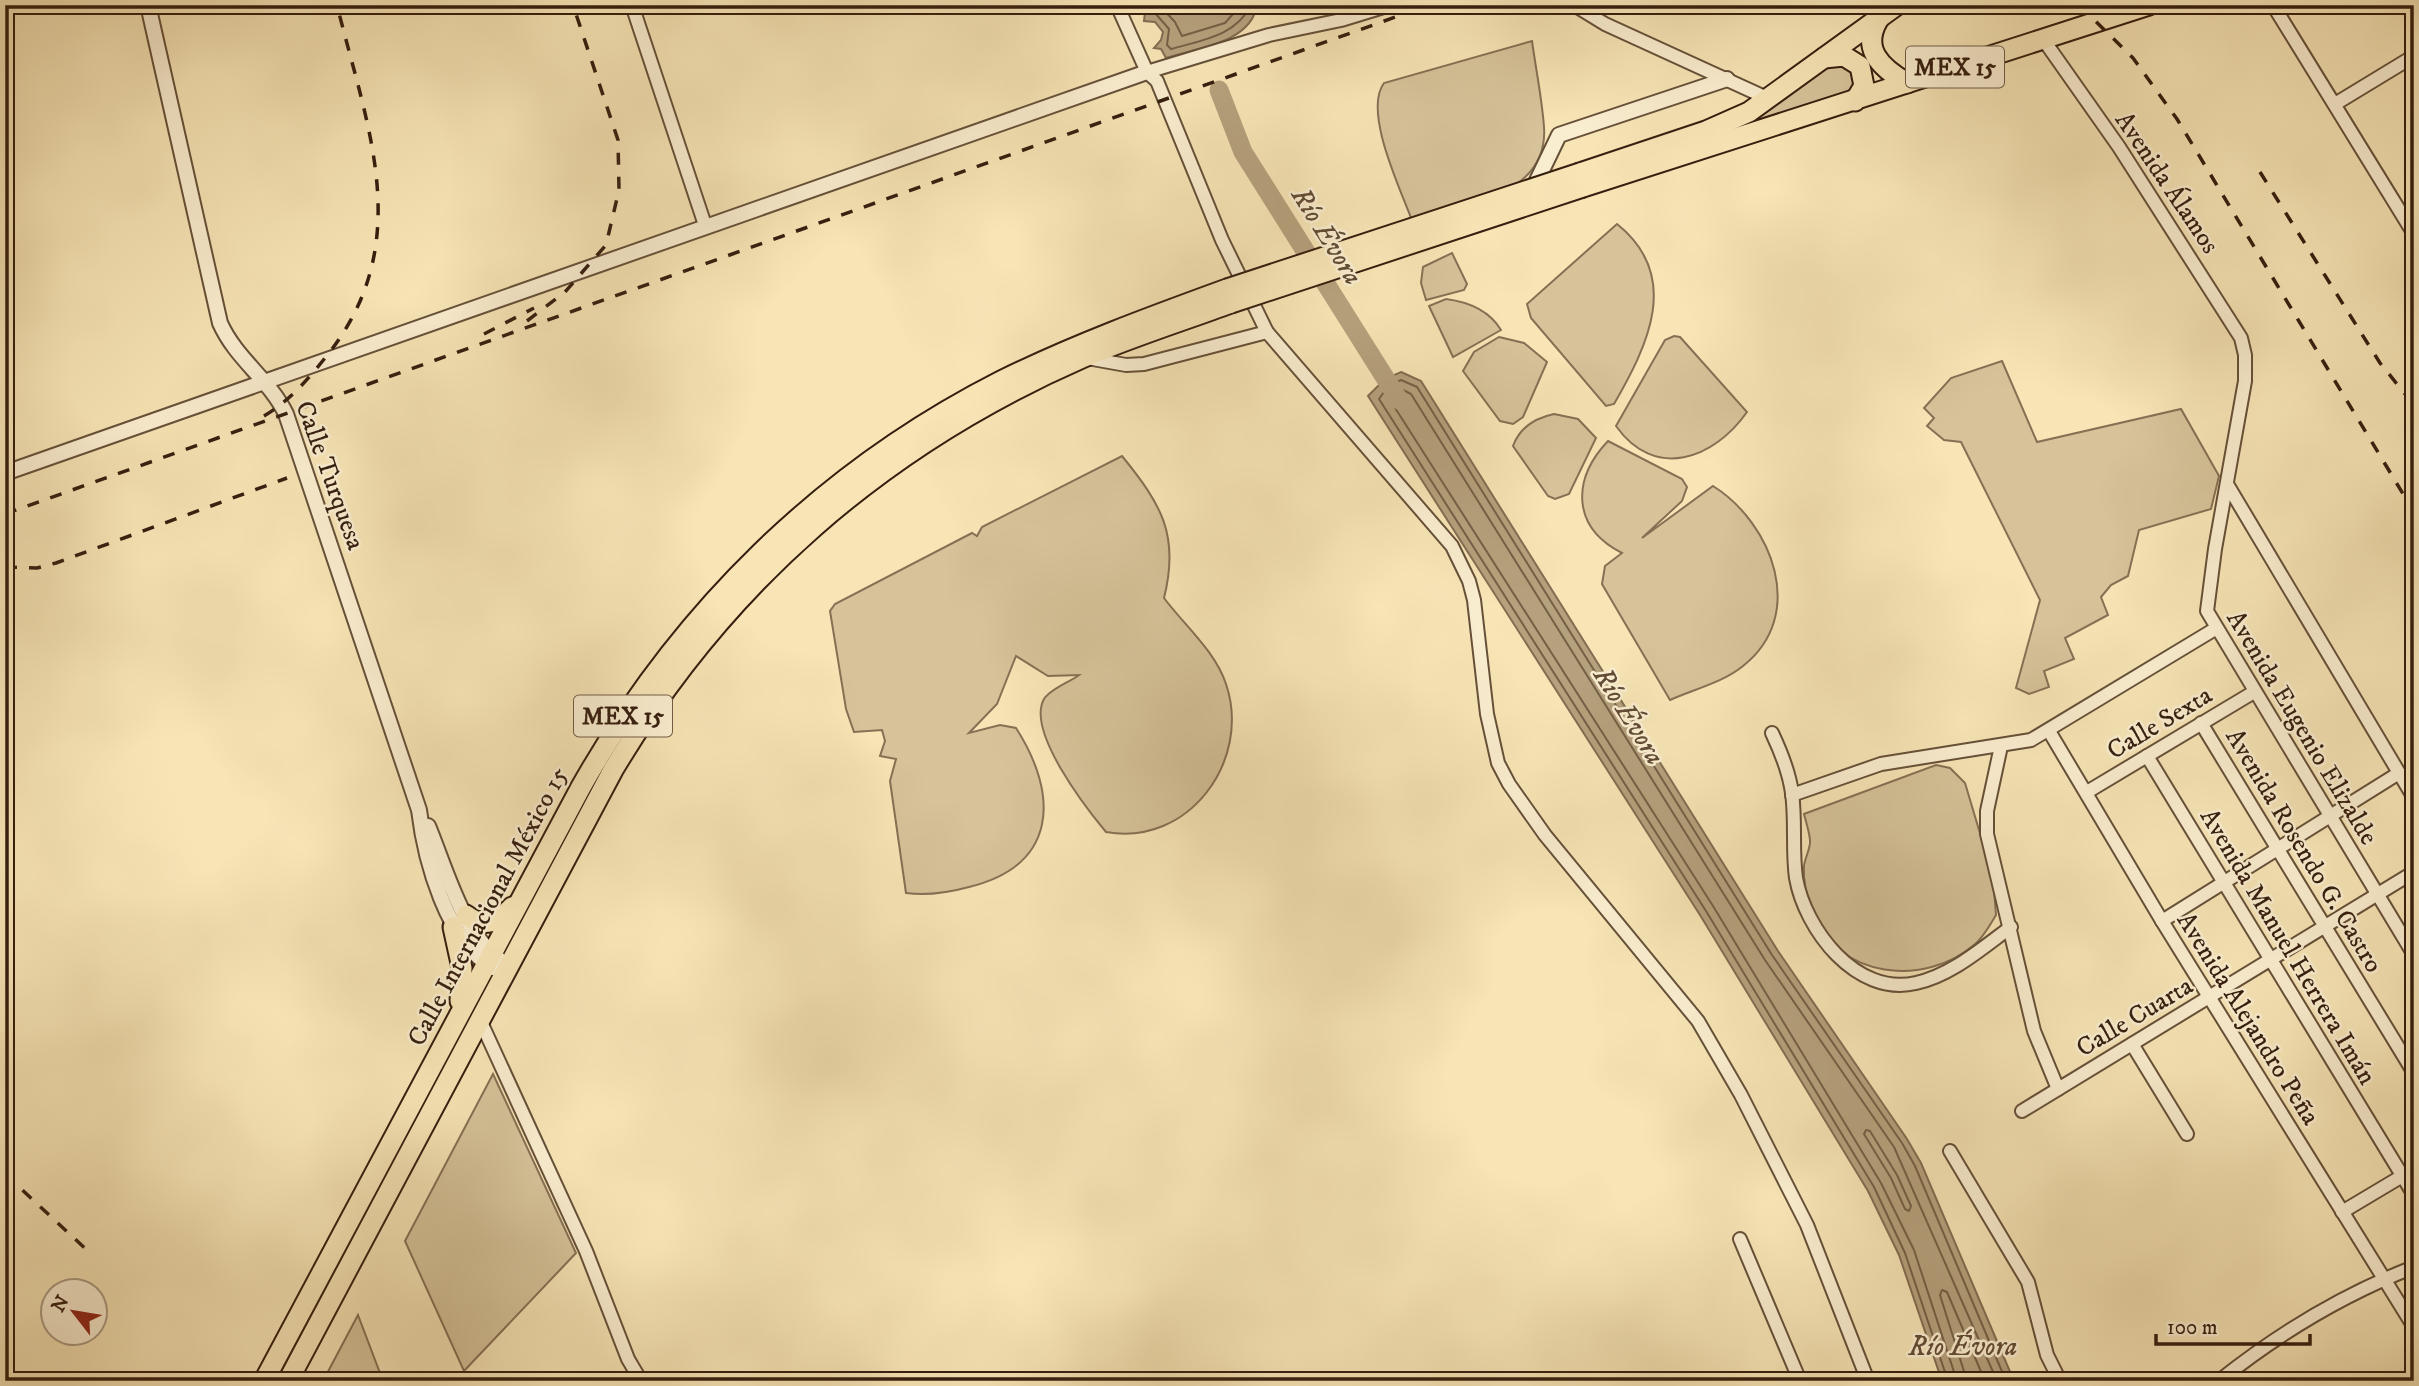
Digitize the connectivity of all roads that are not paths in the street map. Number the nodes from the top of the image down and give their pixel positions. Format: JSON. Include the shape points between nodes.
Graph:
{"nodes":[{"id":1,"x":148,"y":5,"type":"edge"},
{"id":2,"x":632,"y":5,"type":"edge"},
{"id":3,"x":1117,"y":5,"type":"edge"},
{"id":4,"x":1390,"y":5,"type":"edge"},
{"id":5,"x":1574,"y":5,"type":"edge"},
{"id":6,"x":1897,"y":5,"type":"edge"},
{"id":7,"x":2148,"y":5,"type":"edge"},
{"id":8,"x":2273,"y":5,"type":"edge"},
{"id":9,"x":1881,"y":16,"type":"junction"},
{"id":10,"x":2043,"y":39,"type":"junction"},
{"id":11,"x":2414,"y":56,"type":"edge"},
{"id":12,"x":1824,"y":58,"type":"junction"},
{"id":13,"x":1147,"y":72,"type":"junction"},
{"id":14,"x":1727,"y":79,"type":"junction"},
{"id":15,"x":1907,"y":83,"type":"junction"},
{"id":16,"x":1769,"y":99,"type":"junction"},
{"id":17,"x":1855,"y":101,"type":"junction"},
{"id":18,"x":2334,"y":104,"type":"junction"},
{"id":19,"x":1581,"y":180,"type":"junction"},
{"id":20,"x":1533,"y":189,"type":"junction"},
{"id":21,"x":705,"y":225,"type":"junction"},
{"id":22,"x":2413,"y":233,"type":"edge"},
{"id":23,"x":1229,"y":296,"type":"junction"},
{"id":24,"x":1267,"y":332,"type":"junction"},
{"id":25,"x":2245,"y":355,"type":"joint"},
{"id":26,"x":1084,"y":357,"type":"junction"},
{"id":27,"x":266,"y":381,"type":"junction"},
{"id":28,"x":5,"y":473,"type":"edge"},
{"id":29,"x":2227,"y":485,"type":"junction"},
{"id":30,"x":2215,"y":629,"type":"junction"},
{"id":31,"x":2254,"y":692,"type":"junction"},
{"id":32,"x":2201,"y":723,"type":"junction"},
{"id":33,"x":2049,"y":731,"type":"junction"},
{"id":34,"x":1772,"y":733,"type":"dead end"},
{"id":35,"x":2001,"y":746,"type":"junction"},
{"id":36,"x":2147,"y":756,"type":"junction"},
{"id":37,"x":2399,"y":773,"type":"junction"},
{"id":38,"x":2087,"y":792,"type":"junction"},
{"id":39,"x":1792,"y":795,"type":"junction"},
{"id":40,"x":2414,"y":799,"type":"edge"},
{"id":41,"x":2329,"y":816,"type":"junction"},
{"id":42,"x":2278,"y":849,"type":"junction"},
{"id":43,"x":2414,"y":873,"type":"edge"},
{"id":44,"x":2224,"y":882,"type":"junction"},
{"id":45,"x":524,"y":892,"type":"junction"},
{"id":46,"x":2377,"y":895,"type":"junction"},
{"id":47,"x":459,"y":921,"type":"junction"},
{"id":48,"x":2162,"y":921,"type":"junction"},
{"id":49,"x":2011,"y":927,"type":"junction"},
{"id":50,"x":2325,"y":927,"type":"junction"},
{"id":51,"x":2414,"y":955,"type":"edge"},
{"id":52,"x":488,"y":958,"type":"junction"},
{"id":53,"x":2271,"y":960,"type":"junction"},
{"id":54,"x":507,"y":970,"type":"junction"},
{"id":55,"x":2209,"y":997,"type":"junction"},
{"id":56,"x":459,"y":1011,"type":"junction"},
{"id":57,"x":480,"y":1020,"type":"junction"},
{"id":58,"x":2132,"y":1044,"type":"junction"},
{"id":59,"x":2414,"y":1073,"type":"edge"},
{"id":60,"x":2058,"y":1089,"type":"junction"},
{"id":61,"x":2022,"y":1111,"type":"dead end"},
{"id":62,"x":2186,"y":1134,"type":"dead end"},
{"id":63,"x":1950,"y":1151,"type":"dead end"},
{"id":64,"x":2408,"y":1173,"type":"edge"},
{"id":65,"x":2414,"y":1195,"type":"edge"},
{"id":66,"x":2342,"y":1212,"type":"junction"},
{"id":67,"x":1740,"y":1240,"type":"dead end"},
{"id":68,"x":2414,"y":1267,"type":"edge"},
{"id":69,"x":2384,"y":1279,"type":"junction"},
{"id":70,"x":2414,"y":1327,"type":"edge"},
{"id":71,"x":264,"y":1381,"type":"edge"},
{"id":72,"x":288,"y":1381,"type":"edge"},
{"id":73,"x":641,"y":1381,"type":"edge"},
{"id":74,"x":1800,"y":1381,"type":"edge"},
{"id":75,"x":1868,"y":1381,"type":"edge"},
{"id":76,"x":2060,"y":1381,"type":"edge"},
{"id":77,"x":2219,"y":1381,"type":"edge"}],
"edges":[{"from":1,"to":27,"type":"street","name":"Calle Turquesa","via":[[215,311],[231,345]]},
{"from":2,"to":21,"type":"street"},
{"from":3,"to":13,"type":"street"},
{"from":4,"to":13,"type":"street"},
{"from":5,"to":14,"type":"street","via":[[1605,24]]},
{"from":6,"to":9,"type":"main road","number":"MEX 15"},
{"from":7,"to":10,"type":"main road","number":"MEX 15"},
{"from":8,"to":18,"type":"street"},
{"from":9,"to":12,"type":"main road","number":"MEX 15"},
{"from":9,"to":15,"type":"main road","via":[[1871,34],[1872,50],[1881,66]]},
{"from":10,"to":15,"type":"main road","number":"MEX 15"},
{"from":10,"to":25,"type":"street","name":"Avenida Álamos","via":[[2233,321]]},
{"from":11,"to":18,"type":"street"},
{"from":12,"to":16,"type":"main road","number":"MEX 15"},
{"from":12,"to":17,"type":"main road","via":[[1844,55],[1860,66],[1864,86]]},
{"from":13,"to":21,"type":"street"},
{"from":13,"to":24,"type":"street","via":[[1157,81],[1222,240]]},
{"from":14,"to":16,"type":"street"},
{"from":14,"to":20,"type":"street","via":[[1559,135]]},
{"from":15,"to":17,"type":"main road","number":"MEX 15"},
{"from":16,"to":19,"type":"main road","number":"MEX 15","via":[[1736,118]]},
{"from":17,"to":19,"type":"main road","number":"MEX 15"},
{"from":18,"to":22,"type":"street"},
{"from":19,"to":20,"type":"main road","number":"MEX 15","bridge":true},
{"from":19,"to":23,"type":"main road","number":"MEX 15","bridge":true},
{"from":20,"to":23,"type":"main road","number":"MEX 15","bridge":true},
{"from":21,"to":27,"type":"street"},
{"from":23,"to":26,"type":"main road","name":"Calle Internacional México 15","number":"MEX 15"},
{"from":23,"to":45,"type":"main road","name":"Calle Internacional México 15","number":"MEX 15","via":[[1084,343],[993,386],[914,430],[819,499],[742,570],[662,661],[604,747]]},
{"from":24,"to":26,"type":"street","via":[[1144,364]]},
{"from":24,"to":75,"type":"street","via":[[1457,554],[1474,600],[1487,714],[1498,763],[1545,835],[1698,1021],[1807,1225]]},
{"from":25,"to":29,"type":"street","name":"Avenida Eugenio Elizalde","via":[[2245,381]]},
{"from":26,"to":54,"type":"main road","name":"Calle Internacional México 15","number":"MEX 15","via":[[997,400],[915,449],[820,521],[750,587],[696,647],[645,716]]},
{"from":27,"to":28,"type":"street"},
{"from":27,"to":47,"type":"street","name":"Calle Turquesa","via":[[291,425]]},
{"from":29,"to":30,"type":"street","name":"Avenida Eugenio Elizalde","via":[[2207,611]]},
{"from":29,"to":37,"type":"street"},
{"from":30,"to":31,"type":"street","name":"Avenida Eugenio Elizalde"},
{"from":30,"to":33,"type":"street"},
{"from":31,"to":32,"type":"street","name":"Calle Sexta"},
{"from":31,"to":41,"type":"street","name":"Avenida Eugenio Elizalde"},
{"from":32,"to":36,"type":"street","name":"Calle Sexta"},
{"from":32,"to":42,"type":"street","name":"Avenida Rosendo G. Castro"},
{"from":33,"to":35,"type":"street"},
{"from":33,"to":38,"type":"street","name":"Avenida Alejandro Peña"},
{"from":34,"to":39,"type":"street"},
{"from":35,"to":39,"type":"street","via":[[1881,764]]},
{"from":35,"to":49,"type":"street","via":[[1986,824]]},
{"from":36,"to":38,"type":"street","name":"Calle Sexta"},
{"from":36,"to":44,"type":"street","name":"Avenida Manuel Herrera Imán"},
{"from":37,"to":40,"type":"street"},
{"from":37,"to":41,"type":"street"},
{"from":38,"to":48,"type":"street","name":"Avenida Alejandro Peña"},
{"from":39,"to":49,"type":"street","via":[[1796,876],[1805,911],[1829,946],[1855,969],[1894,985],[1919,983],[1956,965]]},
{"from":41,"to":42,"type":"street"},
{"from":41,"to":46,"type":"street","name":"Avenida Eugenio Elizalde"},
{"from":42,"to":44,"type":"street"},
{"from":42,"to":50,"type":"street","name":"Avenida Rosendo G. Castro"},
{"from":43,"to":46,"type":"street","name":"Calle Cuarta"},
{"from":44,"to":48,"type":"street"},
{"from":44,"to":53,"type":"street","name":"Avenida Manuel Herrera Imán"},
{"from":45,"to":47,"type":"main road","via":[[500,919]]},
{"from":45,"to":52,"type":"main road","name":"Calle Internacional México 15","number":"MEX 15"},
{"from":46,"to":50,"type":"street","name":"Calle Cuarta"},
{"from":46,"to":51,"type":"street","name":"Avenida Eugenio Elizalde"},
{"from":47,"to":52,"type":"street","name":"Calle Turquesa"},
{"from":47,"to":56,"type":"main road"},
{"from":48,"to":55,"type":"street","name":"Avenida Alejandro Peña"},
{"from":49,"to":60,"type":"street","via":[[2034,1031]]},
{"from":50,"to":53,"type":"street","name":"Calle Cuarta"},
{"from":50,"to":59,"type":"street","name":"Avenida Rosendo G. Castro"},
{"from":52,"to":54,"type":"street","name":"Calle Turquesa"},
{"from":52,"to":56,"type":"main road","name":"Calle Internacional México 15","number":"MEX 15"},
{"from":53,"to":55,"type":"street","name":"Calle Cuarta"},
{"from":53,"to":64,"type":"street","name":"Avenida Manuel Herrera Imán"},
{"from":54,"to":57,"type":"main road","name":"Calle Internacional México 15","number":"MEX 15"},
{"from":55,"to":58,"type":"street","name":"Calle Cuarta"},
{"from":55,"to":66,"type":"street","name":"Avenida Alejandro Peña"},
{"from":56,"to":71,"type":"main road","name":"Calle Internacional México 15","number":"MEX 15"},
{"from":57,"to":72,"type":"main road","name":"Calle Internacional México 15","number":"MEX 15"},
{"from":57,"to":73,"type":"street"},
{"from":58,"to":60,"type":"street","name":"Calle Cuarta"},
{"from":58,"to":62,"type":"street"},
{"from":60,"to":61,"type":"street","name":"Calle Cuarta"},
{"from":63,"to":76,"type":"street","via":[[2028,1282],[2047,1356]]},
{"from":64,"to":65,"type":"street","name":"Avenida Manuel Herrera Imán"},
{"from":64,"to":66,"type":"street"},
{"from":66,"to":69,"type":"street","name":"Avenida Alejandro Peña"},
{"from":67,"to":74,"type":"street"},
{"from":68,"to":69,"type":"street"},
{"from":69,"to":70,"type":"street","name":"Avenida Alejandro Peña"},
{"from":69,"to":77,"type":"street","via":[[2288,1328]]}]}
